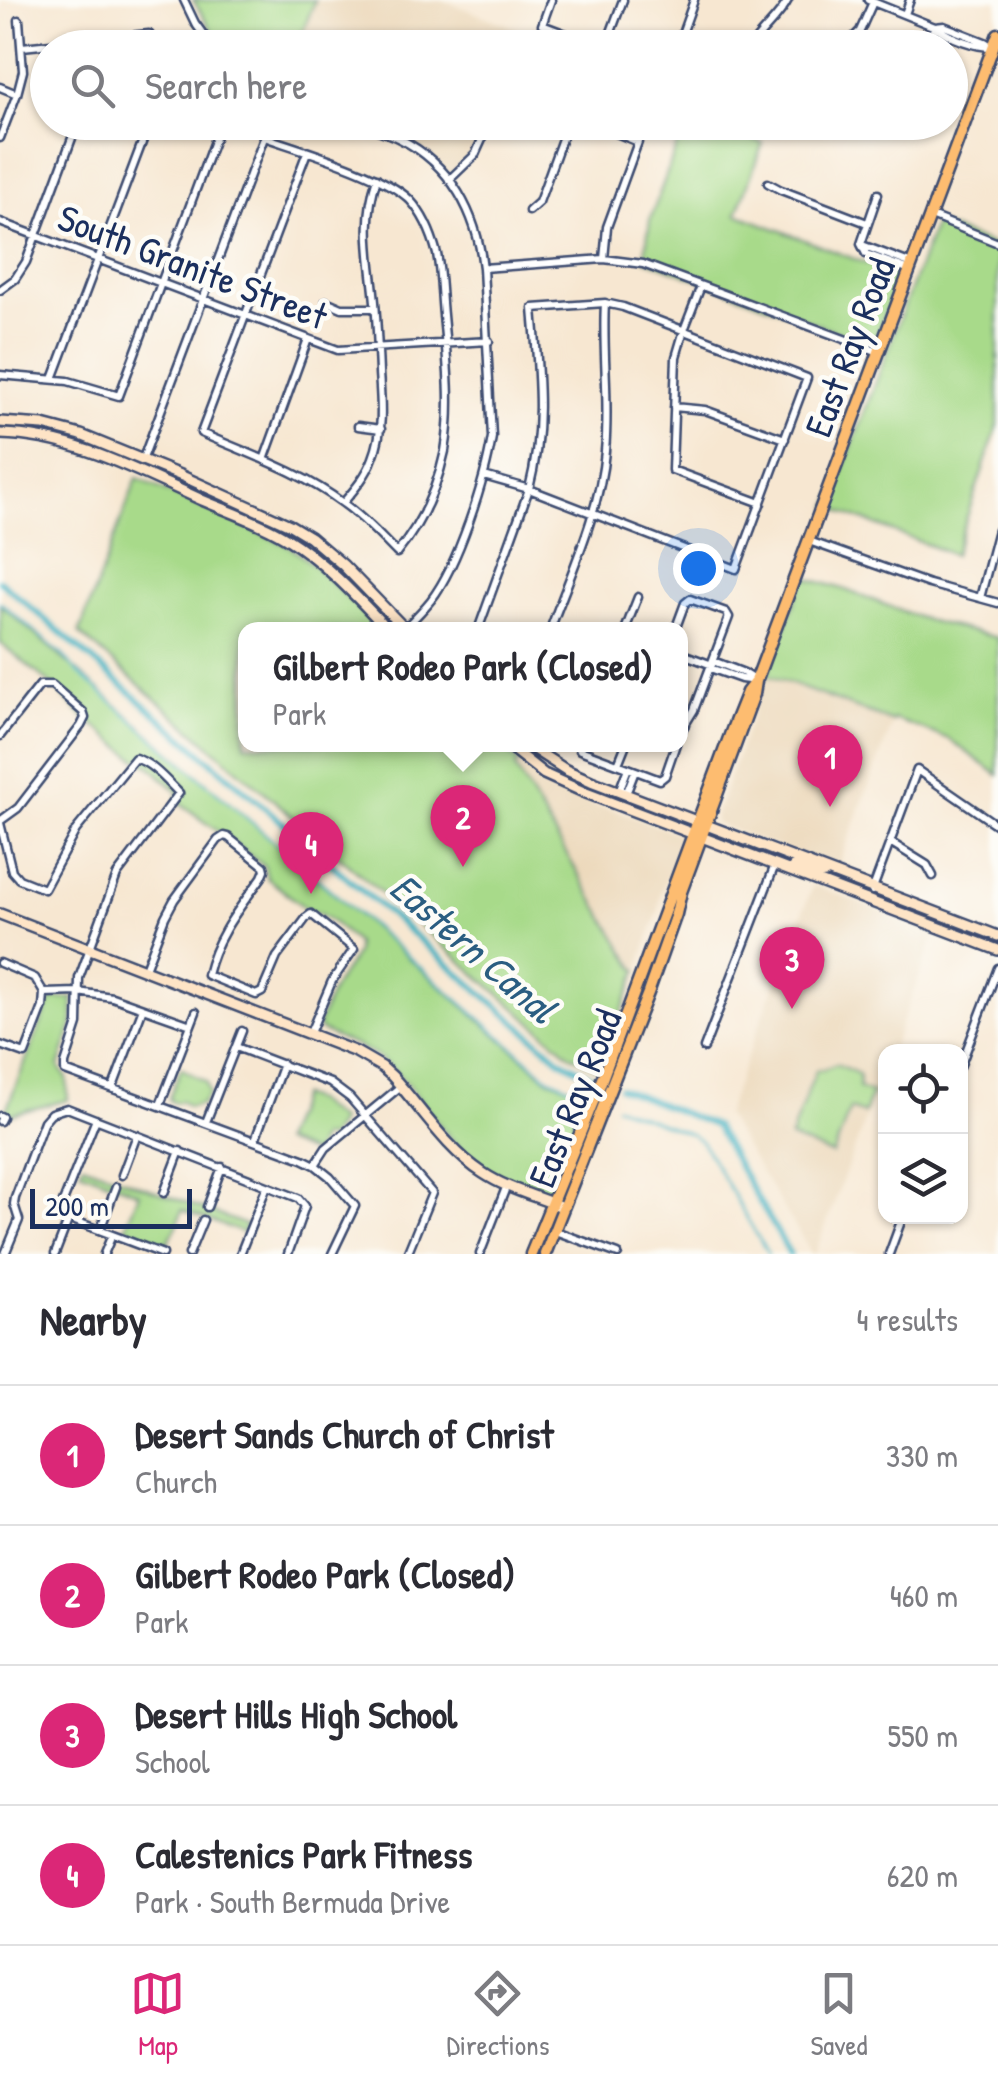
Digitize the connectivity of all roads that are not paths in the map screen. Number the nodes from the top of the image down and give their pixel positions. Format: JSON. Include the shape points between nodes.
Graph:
{"nodes":[{"id":1,"x":184,"y":0,"type":"edge"},
{"id":2,"x":552,"y":0,"type":"edge"},
{"id":3,"x":623,"y":0,"type":"edge"},
{"id":4,"x":694,"y":0,"type":"edge"},
{"id":5,"x":788,"y":0,"type":"edge"},
{"id":6,"x":910,"y":0,"type":"edge"},
{"id":7,"x":870,"y":1,"type":"edge"},
{"id":8,"x":905,"y":14,"type":"junction"},
{"id":9,"x":20,"y":20,"type":"dead end"},
{"id":10,"x":935,"y":27,"type":"junction"},
{"id":11,"x":199,"y":30,"type":"edge"},
{"id":12,"x":555,"y":30,"type":"edge"},
{"id":13,"x":611,"y":30,"type":"edge"},
{"id":14,"x":683,"y":30,"type":"edge"},
{"id":15,"x":763,"y":30,"type":"edge"},
{"id":16,"x":860,"y":30,"type":"edge"},
{"id":17,"x":934,"y":30,"type":"edge"},
{"id":18,"x":954,"y":30,"type":"edge"},
{"id":19,"x":998,"y":34,"type":"edge"},
{"id":20,"x":968,"y":35,"type":"edge"},
{"id":21,"x":22,"y":46,"type":"junction"},
{"id":22,"x":30,"y":46,"type":"edge"},
{"id":23,"x":993,"y":48,"type":"junction"},
{"id":24,"x":0,"y":87,"type":"edge"},
{"id":25,"x":18,"y":94,"type":"junction"},
{"id":26,"x":968,"y":115,"type":"edge"},
{"id":27,"x":0,"y":138,"type":"edge"},
{"id":28,"x":71,"y":140,"type":"edge"},
{"id":29,"x":143,"y":140,"type":"edge"},
{"id":30,"x":214,"y":140,"type":"edge"},
{"id":31,"x":263,"y":140,"type":"edge"},
{"id":32,"x":273,"y":140,"type":"edge"},
{"id":33,"x":401,"y":140,"type":"edge"},
{"id":34,"x":482,"y":140,"type":"edge"},
{"id":35,"x":561,"y":140,"type":"edge"},
{"id":36,"x":633,"y":140,"type":"edge"},
{"id":37,"x":958,"y":140,"type":"edge"},
{"id":38,"x":307,"y":152,"type":"junction"},
{"id":39,"x":377,"y":178,"type":"junction"},
{"id":40,"x":450,"y":180,"type":"junction"},
{"id":41,"x":768,"y":183,"type":"dead end"},
{"id":42,"x":878,"y":194,"type":"dead end"},
{"id":43,"x":529,"y":211,"type":"dead end"},
{"id":44,"x":930,"y":216,"type":"junction"},
{"id":45,"x":0,"y":222,"type":"edge"},
{"id":46,"x":867,"y":223,"type":"junction"},
{"id":47,"x":36,"y":236,"type":"junction"},
{"id":48,"x":998,"y":243,"type":"edge"},
{"id":49,"x":604,"y":259,"type":"junction"},
{"id":50,"x":98,"y":260,"type":"junction"},
{"id":51,"x":911,"y":267,"type":"junction"},
{"id":52,"x":483,"y":268,"type":"junction"},
{"id":53,"x":162,"y":283,"type":"junction"},
{"id":54,"x":701,"y":286,"type":"junction"},
{"id":55,"x":1,"y":293,"type":"edge"},
{"id":56,"x":204,"y":299,"type":"junction"},
{"id":57,"x":326,"y":301,"type":"dead end"},
{"id":58,"x":606,"y":303,"type":"junction"},
{"id":59,"x":375,"y":308,"type":"junction"},
{"id":60,"x":246,"y":314,"type":"junction"},
{"id":61,"x":684,"y":330,"type":"junction"},
{"id":62,"x":308,"y":339,"type":"junction"},
{"id":63,"x":488,"y":341,"type":"junction"},
{"id":64,"x":445,"y":343,"type":"junction"},
{"id":65,"x":378,"y":348,"type":"junction"},
{"id":66,"x":879,"y":352,"type":"junction"},
{"id":67,"x":0,"y":375,"type":"edge"},
{"id":68,"x":53,"y":378,"type":"junction"},
{"id":69,"x":674,"y":407,"type":"junction"},
{"id":70,"x":0,"y":422,"type":"edge"},
{"id":71,"x":43,"y":425,"type":"junction"},
{"id":72,"x":358,"y":426,"type":"dead end"},
{"id":73,"x":381,"y":429,"type":"junction"},
{"id":74,"x":3,"y":434,"type":"edge"},
{"id":75,"x":784,"y":439,"type":"junction"},
{"id":76,"x":104,"y":443,"type":"junction"},
{"id":77,"x":72,"y":445,"type":"junction"},
{"id":78,"x":142,"y":459,"type":"junction"},
{"id":79,"x":264,"y":460,"type":"junction"},
{"id":80,"x":138,"y":471,"type":"junction"},
{"id":81,"x":484,"y":476,"type":"junction"},
{"id":82,"x":529,"y":489,"type":"junction"},
{"id":83,"x":343,"y":503,"type":"junction"},
{"id":84,"x":760,"y":503,"type":"junction"},
{"id":85,"x":592,"y":513,"type":"junction"},
{"id":86,"x":998,"y":530,"type":"edge"},
{"id":87,"x":808,"y":541,"type":"junction"},
{"id":88,"x":638,"y":597,"type":"dead end"},
{"id":89,"x":980,"y":598,"type":"junction"},
{"id":90,"x":998,"y":603,"type":"edge"},
{"id":91,"x":380,"y":622,"type":"edge"},
{"id":92,"x":398,"y":622,"type":"edge"},
{"id":93,"x":411,"y":622,"type":"edge"},
{"id":94,"x":481,"y":622,"type":"edge"},
{"id":95,"x":553,"y":622,"type":"edge"},
{"id":96,"x":629,"y":622,"type":"edge"},
{"id":97,"x":678,"y":622,"type":"edge"},
{"id":98,"x":688,"y":656,"type":"edge"},
{"id":99,"x":712,"y":664,"type":"junction"},
{"id":100,"x":756,"y":681,"type":"junction"},
{"id":101,"x":688,"y":720,"type":"edge"},
{"id":102,"x":0,"y":736,"type":"edge"},
{"id":103,"x":516,"y":752,"type":"edge"},
{"id":104,"x":538,"y":752,"type":"edge"},
{"id":105,"x":591,"y":752,"type":"edge"},
{"id":106,"x":623,"y":752,"type":"edge"},
{"id":107,"x":673,"y":752,"type":"edge"},
{"id":108,"x":618,"y":764,"type":"junction"},
{"id":109,"x":631,"y":769,"type":"junction"},
{"id":110,"x":622,"y":793,"type":"junction"},
{"id":111,"x":617,"y":805,"type":"junction"},
{"id":112,"x":0,"y":822,"type":"edge"},
{"id":113,"x":998,"y":826,"type":"edge"},
{"id":114,"x":699,"y":830,"type":"junction"},
{"id":115,"x":890,"y":842,"type":"junction"},
{"id":116,"x":780,"y":867,"type":"junction"},
{"id":117,"x":827,"y":872,"type":"junction"},
{"id":118,"x":933,"y":876,"type":"dead end"},
{"id":119,"x":873,"y":889,"type":"junction"},
{"id":120,"x":868,"y":901,"type":"junction"},
{"id":121,"x":0,"y":914,"type":"edge"},
{"id":122,"x":998,"y":936,"type":"edge"},
{"id":123,"x":90,"y":949,"type":"junction"},
{"id":124,"x":998,"y":950,"type":"edge"},
{"id":125,"x":649,"y":952,"type":"junction"},
{"id":126,"x":0,"y":963,"type":"edge"},
{"id":127,"x":998,"y":968,"type":"edge"},
{"id":128,"x":145,"y":969,"type":"junction"},
{"id":129,"x":44,"y":992,"type":"junction"},
{"id":130,"x":78,"y":992,"type":"junction"},
{"id":131,"x":648,"y":993,"type":"junction"},
{"id":132,"x":143,"y":1008,"type":"junction"},
{"id":133,"x":196,"y":1012,"type":"dead end"},
{"id":134,"x":190,"y":1025,"type":"junction"},
{"id":135,"x":242,"y":1031,"type":"dead end"},
{"id":136,"x":310,"y":1033,"type":"junction"},
{"id":137,"x":0,"y":1045,"type":"edge"},
{"id":138,"x":236,"y":1046,"type":"junction"},
{"id":139,"x":968,"y":1046,"type":"edge"},
{"id":140,"x":704,"y":1048,"type":"dead end"},
{"id":141,"x":283,"y":1064,"type":"junction"},
{"id":142,"x":401,"y":1086,"type":"junction"},
{"id":143,"x":113,"y":1088,"type":"junction"},
{"id":144,"x":160,"y":1106,"type":"junction"},
{"id":145,"x":365,"y":1117,"type":"junction"},
{"id":146,"x":96,"y":1118,"type":"junction"},
{"id":147,"x":206,"y":1122,"type":"junction"},
{"id":148,"x":137,"y":1134,"type":"junction"},
{"id":149,"x":255,"y":1140,"type":"junction"},
{"id":150,"x":180,"y":1151,"type":"junction"},
{"id":151,"x":315,"y":1165,"type":"junction"},
{"id":152,"x":222,"y":1168,"type":"junction"},
{"id":153,"x":122,"y":1175,"type":"dead end"},
{"id":154,"x":506,"y":1185,"type":"junction"},
{"id":155,"x":267,"y":1186,"type":"junction"},
{"id":156,"x":116,"y":1187,"type":"dead end"},
{"id":157,"x":164,"y":1194,"type":"dead end"},
{"id":158,"x":557,"y":1205,"type":"junction"},
{"id":159,"x":207,"y":1207,"type":"dead end"},
{"id":160,"x":67,"y":1216,"type":"junction"},
{"id":161,"x":203,"y":1220,"type":"dead end"},
{"id":162,"x":901,"y":1224,"type":"edge"},
{"id":163,"x":100,"y":1230,"type":"junction"},
{"id":164,"x":554,"y":1230,"type":"junction"},
{"id":165,"x":112,"y":1235,"type":"junction"},
{"id":166,"x":141,"y":1250,"type":"edge"},
{"id":167,"x":6,"y":1254,"type":"edge"},
{"id":168,"x":55,"y":1254,"type":"edge"},
{"id":169,"x":104,"y":1254,"type":"edge"},
{"id":170,"x":164,"y":1254,"type":"edge"},
{"id":171,"x":190,"y":1254,"type":"edge"},
{"id":172,"x":240,"y":1254,"type":"edge"},
{"id":173,"x":288,"y":1254,"type":"edge"},
{"id":174,"x":332,"y":1254,"type":"edge"},
{"id":175,"x":407,"y":1254,"type":"edge"},
{"id":176,"x":480,"y":1254,"type":"edge"},
{"id":177,"x":531,"y":1254,"type":"edge"},
{"id":178,"x":545,"y":1254,"type":"edge"},
{"id":179,"x":618,"y":1254,"type":"edge"},
{"id":180,"x":889,"y":1254,"type":"edge"}],
"edges":[{"from":1,"to":11,"type":"street"},
{"from":2,"to":12,"type":"street","via":[[542,25]]},
{"from":3,"to":13,"type":"street"},
{"from":4,"to":14,"type":"street"},
{"from":5,"to":15,"type":"street"},
{"from":6,"to":8,"type":"street"},
{"from":7,"to":8,"type":"street"},
{"from":7,"to":16,"type":"street"},
{"from":8,"to":10,"type":"street"},
{"from":9,"to":21,"type":"street"},
{"from":10,"to":17,"type":"street"},
{"from":10,"to":18,"type":"street"},
{"from":19,"to":23,"type":"main road","name":"East Ray Road"},
{"from":20,"to":23,"type":"street"},
{"from":21,"to":22,"type":"street"},
{"from":21,"to":25,"type":"street"},
{"from":23,"to":26,"type":"main road","name":"East Ray Road"},
{"from":24,"to":25,"type":"street"},
{"from":25,"to":27,"type":"street"},
{"from":28,"to":47,"type":"street"},
{"from":29,"to":50,"type":"street"},
{"from":30,"to":53,"type":"street"},
{"from":31,"to":56,"type":"street"},
{"from":32,"to":38,"type":"street"},
{"from":33,"to":40,"type":"street"},
{"from":34,"to":40,"type":"street"},
{"from":35,"to":43,"type":"street","via":[[539,202]]},
{"from":36,"to":49,"type":"street","via":[[638,142],[607,227]]},
{"from":37,"to":44,"type":"main road","name":"East Ray Road"},
{"from":38,"to":39,"type":"street"},
{"from":38,"to":60,"type":"street"},
{"from":39,"to":59,"type":"street","via":[[368,203]]},
{"from":39,"to":64,"type":"street","via":[[408,198],[429,230],[438,256]]},
{"from":40,"to":52,"type":"street","via":[[472,217]]},
{"from":41,"to":46,"type":"street"},
{"from":42,"to":46,"type":"street"},
{"from":44,"to":48,"type":"street"},
{"from":44,"to":51,"type":"main road","name":"East Ray Road"},
{"from":45,"to":47,"type":"street","name":"South Granite Street"},
{"from":46,"to":51,"type":"street","via":[[860,244]]},
{"from":47,"to":50,"type":"street","name":"South Granite Street"},
{"from":47,"to":55,"type":"street","via":[[26,262]]},
{"from":49,"to":52,"type":"street"},
{"from":49,"to":54,"type":"street","via":[[643,264]]},
{"from":50,"to":53,"type":"street","name":"South Granite Street"},
{"from":50,"to":68,"type":"street"},
{"from":51,"to":66,"type":"main road","name":"East Ray Road"},
{"from":52,"to":63,"type":"street"},
{"from":53,"to":56,"type":"street","name":"South Granite Street"},
{"from":53,"to":68,"type":"street","via":[[119,396]]},
{"from":54,"to":61,"type":"street"},
{"from":54,"to":66,"type":"street"},
{"from":56,"to":60,"type":"street","name":"South Granite Street"},
{"from":56,"to":78,"type":"street"},
{"from":57,"to":59,"type":"street"},
{"from":58,"to":61,"type":"street"},
{"from":58,"to":82,"type":"street","via":[[534,308],[540,436]]},
{"from":58,"to":85,"type":"street","via":[[605,455]]},
{"from":59,"to":65,"type":"street"},
{"from":60,"to":62,"type":"street","name":"South Granite Street"},
{"from":60,"to":79,"type":"street","via":[[201,433]]},
{"from":61,"to":69,"type":"street"},
{"from":61,"to":75,"type":"street","via":[[808,378]]},
{"from":62,"to":65,"type":"street","name":"South Granite Street","via":[[338,350]]},
{"from":62,"to":79,"type":"street"},
{"from":63,"to":64,"type":"street","name":"South Granite Street"},
{"from":63,"to":81,"type":"street","via":[[492,437]]},
{"from":64,"to":65,"type":"street","name":"South Granite Street"},
{"from":64,"to":83,"type":"street","via":[[444,454],[412,536],[397,553]]},
{"from":65,"to":73,"type":"street"},
{"from":66,"to":87,"type":"main road","name":"East Ray Road"},
{"from":67,"to":68,"type":"street"},
{"from":69,"to":75,"type":"street","via":[[705,410]]},
{"from":69,"to":84,"type":"street","via":[[672,470]]},
{"from":70,"to":71,"type":"main road"},
{"from":71,"to":74,"type":"main road"},
{"from":71,"to":76,"type":"main road"},
{"from":72,"to":73,"type":"street"},
{"from":73,"to":83,"type":"street","via":[[368,470]]},
{"from":74,"to":77,"type":"main road"},
{"from":75,"to":84,"type":"street"},
{"from":76,"to":77,"type":"main road"},
{"from":76,"to":78,"type":"main road"},
{"from":77,"to":80,"type":"main road"},
{"from":78,"to":80,"type":"street"},
{"from":78,"to":92,"type":"main road","via":[[300,531]]},
{"from":79,"to":83,"type":"street"},
{"from":80,"to":91,"type":"main road","via":[[285,538]]},
{"from":81,"to":82,"type":"street"},
{"from":81,"to":93,"type":"street","via":[[450,569]]},
{"from":82,"to":85,"type":"street"},
{"from":82,"to":94,"type":"street"},
{"from":84,"to":85,"type":"street","via":[[736,569]]},
{"from":85,"to":95,"type":"street"},
{"from":86,"to":89,"type":"street"},
{"from":87,"to":89,"type":"street"},
{"from":87,"to":100,"type":"main road","name":"East Ray Road"},
{"from":88,"to":96,"type":"street"},
{"from":89,"to":90,"type":"street"},
{"from":97,"to":99,"type":"street","via":[[688,600],[728,614]]},
{"from":98,"to":99,"type":"street"},
{"from":99,"to":100,"type":"street"},
{"from":99,"to":101,"type":"street"},
{"from":100,"to":114,"type":"main road","name":"East Ray Road"},
{"from":102,"to":112,"type":"street","via":[[40,685],[52,685],[85,718],[18,808]]},
{"from":103,"to":111,"type":"main road","via":[[544,774]]},
{"from":104,"to":110,"type":"main road"},
{"from":105,"to":108,"type":"street"},
{"from":106,"to":108,"type":"street"},
{"from":107,"to":109,"type":"street","via":[[658,780]]},
{"from":108,"to":109,"type":"street"},
{"from":109,"to":110,"type":"street"},
{"from":110,"to":111,"type":"main road"},
{"from":110,"to":114,"type":"main road"},
{"from":111,"to":114,"type":"main road"},
{"from":112,"to":123,"type":"street","via":[[12,870],[44,888],[76,830],[130,761],[140,758],[179,793],[117,874]]},
{"from":113,"to":115,"type":"street","via":[[917,770]]},
{"from":114,"to":116,"type":"main road"},
{"from":114,"to":117,"type":"main road"},
{"from":114,"to":125,"type":"main road","name":"East Ray Road"},
{"from":114,"to":131,"type":"main road","name":"East Ray Road"},
{"from":115,"to":118,"type":"street"},
{"from":115,"to":119,"type":"street"},
{"from":116,"to":117,"type":"main road"},
{"from":116,"to":120,"type":"main road"},
{"from":116,"to":140,"type":"street"},
{"from":117,"to":119,"type":"main road"},
{"from":119,"to":120,"type":"street"},
{"from":119,"to":122,"type":"main road"},
{"from":120,"to":124,"type":"main road"},
{"from":121,"to":123,"type":"main road"},
{"from":123,"to":128,"type":"main road"},
{"from":123,"to":130,"type":"street"},
{"from":125,"to":131,"type":"main road","via":[[654,961]]},
{"from":125,"to":158,"type":"main road","name":"East Ray Road"},
{"from":126,"to":129,"type":"street","via":[[35,978]]},
{"from":127,"to":139,"type":"street"},
{"from":128,"to":136,"type":"main road"},
{"from":128,"to":136,"type":"street","via":[[174,900],[224,836],[265,870],[222,932],[207,975],[262,992],[277,957],[311,914],[354,949]]},
{"from":129,"to":130,"type":"street"},
{"from":129,"to":137,"type":"street","via":[[25,1054]]},
{"from":130,"to":132,"type":"street"},
{"from":130,"to":143,"type":"street","via":[[78,1024],[65,1071]]},
{"from":131,"to":158,"type":"main road","name":"East Ray Road","via":[[598,1125]]},
{"from":132,"to":134,"type":"street"},
{"from":132,"to":143,"type":"street"},
{"from":133,"to":134,"type":"street"},
{"from":134,"to":144,"type":"street"},
{"from":135,"to":138,"type":"street"},
{"from":136,"to":142,"type":"main road","via":[[372,1060]]},
{"from":138,"to":141,"type":"street"},
{"from":138,"to":147,"type":"street"},
{"from":141,"to":145,"type":"street","via":[[339,1088]]},
{"from":141,"to":149,"type":"street"},
{"from":142,"to":145,"type":"street"},
{"from":142,"to":154,"type":"main road","via":[[456,1152]]},
{"from":143,"to":144,"type":"street"},
{"from":144,"to":147,"type":"street"},
{"from":145,"to":151,"type":"street"},
{"from":145,"to":175,"type":"street","via":[[432,1193]]},
{"from":146,"to":148,"type":"street"},
{"from":146,"to":160,"type":"street","via":[[63,1202]]},
{"from":146,"to":167,"type":"street","via":[[67,1108],[47,1116],[15,1198],[18,1220]]},
{"from":147,"to":149,"type":"street"},
{"from":148,"to":150,"type":"street"},
{"from":148,"to":153,"type":"street"},
{"from":149,"to":151,"type":"street"},
{"from":150,"to":152,"type":"street"},
{"from":150,"to":157,"type":"street"},
{"from":151,"to":174,"type":"street","via":[[354,1206]]},
{"from":152,"to":155,"type":"street"},
{"from":152,"to":159,"type":"street"},
{"from":154,"to":158,"type":"main road"},
{"from":154,"to":176,"type":"street"},
{"from":155,"to":172,"type":"street"},
{"from":155,"to":173,"type":"street","via":[[305,1206]]},
{"from":156,"to":163,"type":"street"},
{"from":158,"to":164,"type":"main road","name":"East Ray Road"},
{"from":158,"to":177,"type":"main road","name":"East Ray Road"},
{"from":160,"to":163,"type":"street"},
{"from":160,"to":168,"type":"street"},
{"from":161,"to":171,"type":"street"},
{"from":162,"to":180,"type":"street"},
{"from":163,"to":165,"type":"street"},
{"from":164,"to":178,"type":"main road","name":"East Ray Road"},
{"from":164,"to":179,"type":"street"},
{"from":165,"to":166,"type":"street"},
{"from":165,"to":169,"type":"street"},
{"from":166,"to":170,"type":"street"}]}
